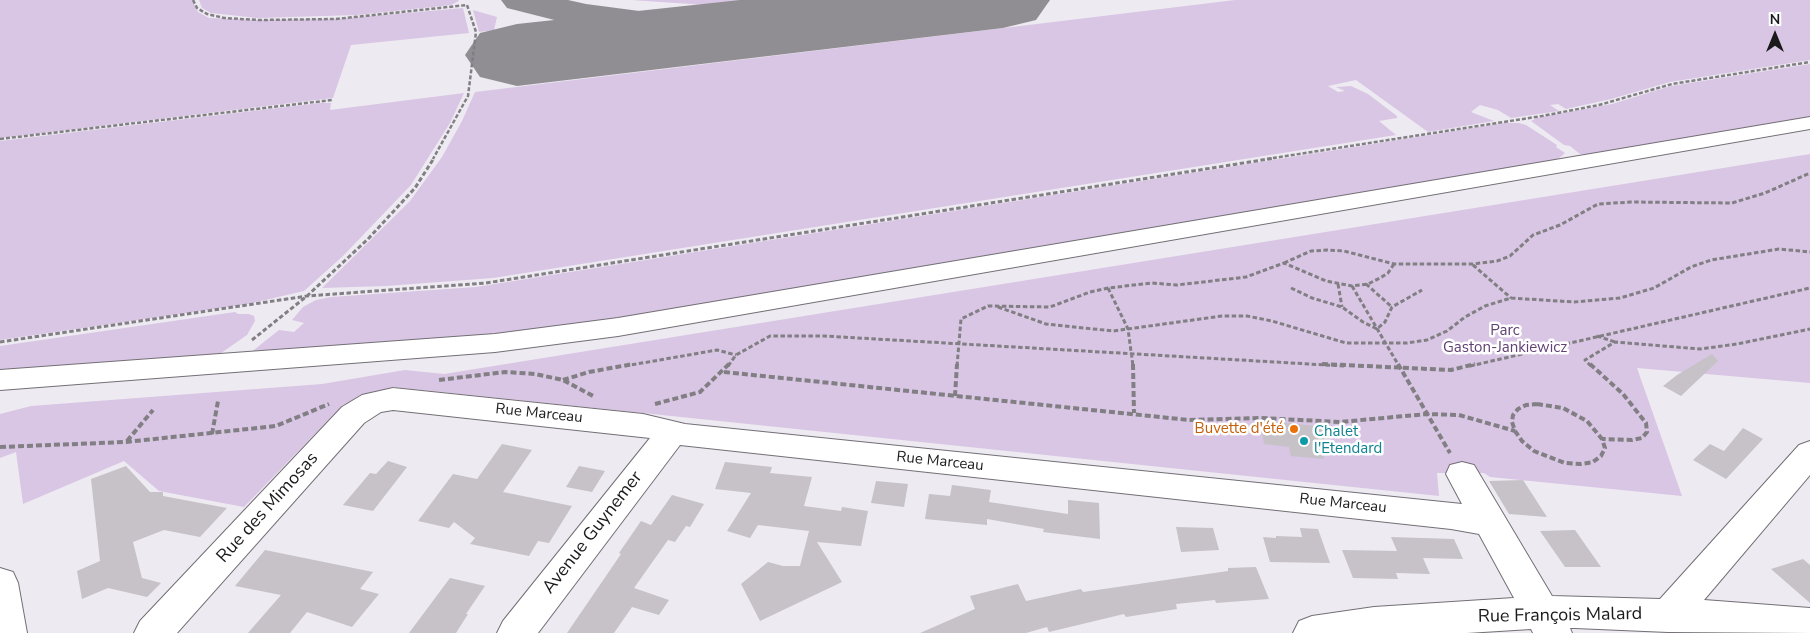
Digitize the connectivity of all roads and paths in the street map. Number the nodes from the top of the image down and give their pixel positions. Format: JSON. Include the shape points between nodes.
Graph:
{"nodes":[{"id":1,"x":193,"y":0,"type":"edge"},
{"id":2,"x":1810,"y":62,"type":"edge"},
{"id":3,"x":332,"y":100,"type":"dead end"},
{"id":4,"x":1810,"y":123,"type":"edge"},
{"id":5,"x":0,"y":139,"type":"edge"},
{"id":6,"x":1810,"y":174,"type":"edge"},
{"id":7,"x":1810,"y":252,"type":"edge"},
{"id":8,"x":1284,"y":263,"type":"junction"},
{"id":9,"x":1394,"y":264,"type":"junction"},
{"id":10,"x":1473,"y":264,"type":"junction"},
{"id":11,"x":1338,"y":284,"type":"junction"},
{"id":12,"x":1366,"y":284,"type":"junction"},
{"id":13,"x":1352,"y":286,"type":"junction"},
{"id":14,"x":1108,"y":288,"type":"junction"},
{"id":15,"x":1291,"y":288,"type":"dead end"},
{"id":16,"x":1810,"y":288,"type":"edge"},
{"id":17,"x":1422,"y":290,"type":"dead end"},
{"id":18,"x":307,"y":296,"type":"junction"},
{"id":19,"x":1510,"y":298,"type":"junction"},
{"id":20,"x":998,"y":307,"type":"junction"},
{"id":21,"x":1342,"y":307,"type":"junction"},
{"id":22,"x":1392,"y":307,"type":"junction"},
{"id":23,"x":1128,"y":329,"type":"junction"},
{"id":24,"x":1377,"y":329,"type":"junction"},
{"id":25,"x":1810,"y":329,"type":"edge"},
{"id":26,"x":770,"y":336,"type":"dead end"},
{"id":27,"x":1596,"y":336,"type":"junction"},
{"id":28,"x":0,"y":342,"type":"edge"},
{"id":29,"x":1615,"y":342,"type":"junction"},
{"id":30,"x":960,"y":344,"type":"junction"},
{"id":31,"x":1386,"y":344,"type":"junction"},
{"id":32,"x":1133,"y":354,"type":"junction"},
{"id":33,"x":736,"y":355,"type":"dead end"},
{"id":34,"x":223,"y":364,"type":"junction"},
{"id":35,"x":1401,"y":369,"type":"junction"},
{"id":36,"x":723,"y":372,"type":"dead end"},
{"id":37,"x":0,"y":380,"type":"edge"},
{"id":38,"x":563,"y":380,"type":"dead end"},
{"id":39,"x":955,"y":396,"type":"junction"},
{"id":40,"x":393,"y":399,"type":"joint"},
{"id":41,"x":218,"y":401,"type":"dead end"},
{"id":42,"x":153,"y":410,"type":"dead end"},
{"id":43,"x":1134,"y":413,"type":"junction"},
{"id":44,"x":1427,"y":414,"type":"junction"},
{"id":45,"x":1515,"y":431,"type":"junction"},
{"id":46,"x":672,"y":433,"type":"junction"},
{"id":47,"x":212,"y":434,"type":"dead end"},
{"id":48,"x":1602,"y":438,"type":"junction"},
{"id":49,"x":126,"y":442,"type":"dead end"},
{"id":50,"x":1810,"y":454,"type":"edge"},
{"id":51,"x":1462,"y":474,"type":"joint"},
{"id":52,"x":1488,"y":522,"type":"junction"},
{"id":53,"x":0,"y":583,"type":"edge"},
{"id":54,"x":1668,"y":616,"type":"junction"},
{"id":55,"x":1547,"y":623,"type":"edge"},
{"id":56,"x":1810,"y":624,"type":"edge"},
{"id":57,"x":8,"y":633,"type":"edge"},
{"id":58,"x":153,"y":633,"type":"edge"},
{"id":59,"x":516,"y":633,"type":"edge"},
{"id":60,"x":1312,"y":633,"type":"edge"}],
"edges":[{"from":1,"to":18,"type":"path","via":[[197,8],[208,14],[259,20],[336,19],[467,5],[476,32],[468,96],[457,119],[415,188],[368,239]]},
{"from":2,"to":18,"type":"path","via":[[1672,84],[1599,105],[1542,116],[486,283]]},
{"from":3,"to":5,"type":"path"},
{"from":4,"to":34,"type":"street","via":[[618,327],[495,343]]},
{"from":6,"to":10,"type":"path","via":[[1732,203],[1598,204],[1560,225],[1533,235],[1510,256]]},
{"from":7,"to":19,"type":"path","via":[[1779,249],[1711,260],[1691,267],[1654,288],[1620,298],[1574,302]]},
{"from":8,"to":9,"type":"path","via":[[1311,251],[1327,250]]},
{"from":8,"to":11,"type":"path"},
{"from":8,"to":14,"type":"path","via":[[1246,277]]},
{"from":9,"to":10,"type":"path"},
{"from":9,"to":12,"type":"path","via":[[1388,273]]},
{"from":10,"to":19,"type":"path"},
{"from":11,"to":13,"type":"path"},
{"from":11,"to":21,"type":"path"},
{"from":12,"to":13,"type":"path"},
{"from":12,"to":22,"type":"path"},
{"from":13,"to":24,"type":"path"},
{"from":14,"to":20,"type":"path","via":[[1050,307]]},
{"from":14,"to":23,"type":"path"},
{"from":15,"to":21,"type":"path"},
{"from":16,"to":27,"type":"path"},
{"from":17,"to":22,"type":"path"},
{"from":18,"to":28,"type":"path"},
{"from":18,"to":34,"type":"path"},
{"from":19,"to":31,"type":"path","via":[[1485,306],[1427,340]]},
{"from":20,"to":23,"type":"path","via":[[1046,324],[1113,331]]},
{"from":20,"to":30,"type":"path","via":[[988,306],[961,319]]},
{"from":21,"to":24,"type":"path"},
{"from":22,"to":24,"type":"path","via":[[1385,322]]},
{"from":23,"to":31,"type":"path","via":[[1222,316],[1246,316],[1346,343]]},
{"from":23,"to":32,"type":"path"},
{"from":24,"to":31,"type":"path"},
{"from":25,"to":29,"type":"path","via":[[1700,349]]},
{"from":26,"to":30,"type":"path"},
{"from":27,"to":29,"type":"path"},
{"from":27,"to":35,"type":"path","via":[[1451,370]]},
{"from":29,"to":48,"type":"path","via":[[1585,360],[1623,394],[1646,423],[1647,432],[1642,438],[1632,440]]},
{"from":30,"to":32,"type":"path"},
{"from":30,"to":39,"type":"path"},
{"from":31,"to":35,"type":"path"},
{"from":32,"to":35,"type":"path"},
{"from":32,"to":43,"type":"path"},
{"from":33,"to":38,"type":"path","via":[[717,350],[589,372]]},
{"from":34,"to":37,"type":"street"},
{"from":35,"to":44,"type":"path"},
{"from":36,"to":39,"type":"path"},
{"from":39,"to":43,"type":"path"},
{"from":40,"to":46,"type":"street","name":"Rue Marceau","via":[[643,425]]},
{"from":40,"to":58,"type":"street","name":"Rue des Mimosas","via":[[373,403],[352,415]]},
{"from":41,"to":47,"type":"path"},
{"from":42,"to":49,"type":"path"},
{"from":43,"to":44,"type":"path","via":[[1189,420],[1261,418],[1340,422]]},
{"from":44,"to":45,"type":"path","via":[[1458,415]]},
{"from":44,"to":51,"type":"path"},
{"from":45,"to":48,"type":"path","via":[[1534,450],[1573,464],[1593,462],[1601,456],[1605,448]]},
{"from":45,"to":48,"type":"path","via":[[1513,414],[1526,405],[1537,404],[1563,408],[1576,414]]},
{"from":46,"to":52,"type":"street","name":"Rue Marceau"},
{"from":46,"to":59,"type":"street","name":"Avenue Guynemer"},
{"from":50,"to":54,"type":"street"},
{"from":51,"to":52,"type":"street"},
{"from":52,"to":55,"type":"street"},
{"from":53,"to":57,"type":"street"},
{"from":54,"to":55,"type":"street","name":"Rue François Malard","via":[[1575,612]]},
{"from":54,"to":56,"type":"street","name":"Rue François Malard"},
{"from":55,"to":60,"type":"street","name":"Rue François Malard","via":[[1374,623]]}]}
